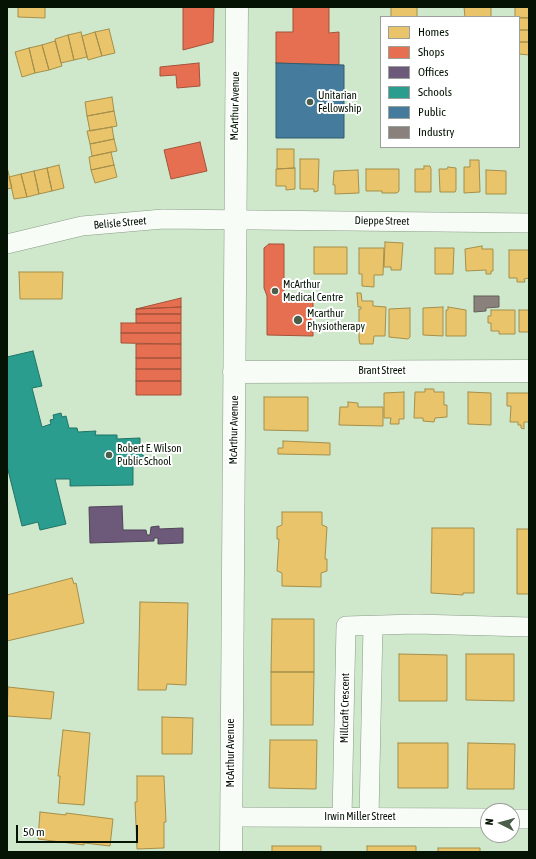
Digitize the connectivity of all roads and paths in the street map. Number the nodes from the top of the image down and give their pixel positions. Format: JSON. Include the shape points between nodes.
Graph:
{"nodes":[{"id":1,"x":236,"y":7,"type":"edge"},
{"id":2,"x":234,"y":219,"type":"junction"},
{"id":3,"x":529,"y":223,"type":"edge"},
{"id":4,"x":7,"y":244,"type":"edge"},
{"id":5,"x":529,"y":371,"type":"edge"},
{"id":6,"x":234,"y":372,"type":"junction"},
{"id":7,"x":373,"y":626,"type":"junction"},
{"id":8,"x":529,"y":627,"type":"edge"},
{"id":9,"x":231,"y":816,"type":"junction"},
{"id":10,"x":342,"y":817,"type":"junction"},
{"id":11,"x":369,"y":817,"type":"junction"},
{"id":12,"x":480,"y":818,"type":"edge"},
{"id":13,"x":231,"y":852,"type":"edge"}],
"edges":[{"from":1,"to":2,"type":"main road","name":"McArthur Avenue"},
{"from":2,"to":3,"type":"street","name":"Dieppe Street"},
{"from":2,"to":4,"type":"street","name":"Belisle Street","via":[[117,222],[65,230]]},
{"from":2,"to":6,"type":"main road","name":"McArthur Avenue"},
{"from":5,"to":6,"type":"main road","name":"Brant Street"},
{"from":6,"to":9,"type":"main road","name":"McArthur Avenue"},
{"from":7,"to":8,"type":"street","name":"Millcraft Crescent","via":[[416,624]]},
{"from":7,"to":10,"type":"street","name":"Millcraft Crescent","via":[[346,626]]},
{"from":7,"to":11,"type":"street"},
{"from":9,"to":10,"type":"street","name":"Irwin Miller Street"},
{"from":9,"to":13,"type":"main road","name":"McArthur Avenue"},
{"from":10,"to":11,"type":"street","name":"Irwin Miller Street"},
{"from":11,"to":12,"type":"street","name":"Irwin Miller Street"}]}
